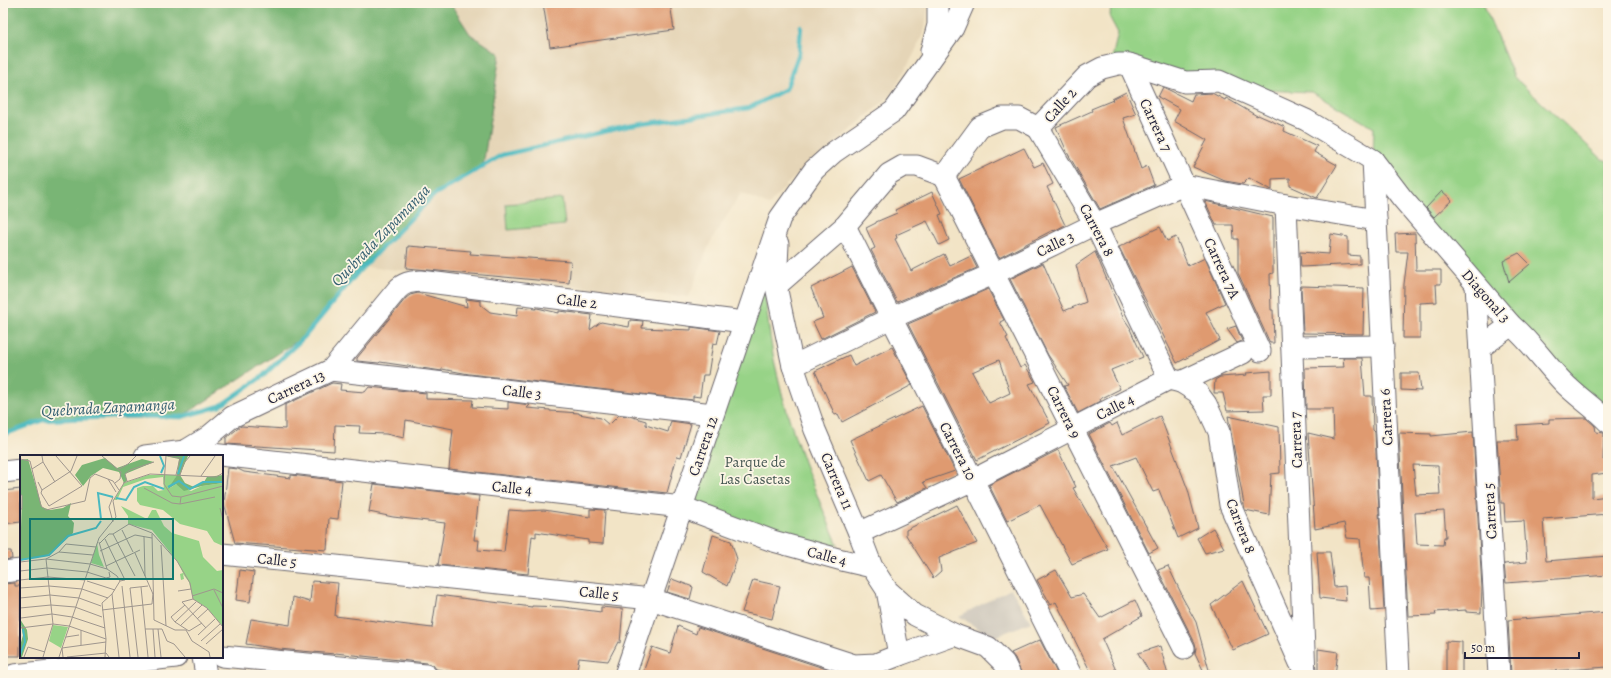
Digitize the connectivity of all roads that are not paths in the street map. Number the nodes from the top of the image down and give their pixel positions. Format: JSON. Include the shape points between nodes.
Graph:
{"nodes":[{"id":1,"x":938,"y":3,"type":"edge"},
{"id":2,"x":964,"y":3,"type":"edge"},
{"id":3,"x":928,"y":64,"type":"junction"},
{"id":4,"x":1129,"y":64,"type":"junction"},
{"id":5,"x":1038,"y":128,"type":"junction"},
{"id":6,"x":1373,"y":160,"type":"junction"},
{"id":7,"x":944,"y":176,"type":"junction"},
{"id":8,"x":1184,"y":185,"type":"junction"},
{"id":9,"x":1286,"y":205,"type":"junction"},
{"id":10,"x":780,"y":218,"type":"junction"},
{"id":11,"x":1376,"y":220,"type":"junction"},
{"id":12,"x":1095,"y":224,"type":"junction"},
{"id":13,"x":845,"y":226,"type":"junction"},
{"id":14,"x":993,"y":274,"type":"junction"},
{"id":15,"x":410,"y":282,"type":"joint"},
{"id":16,"x":1476,"y":285,"type":"junction"},
{"id":17,"x":776,"y":286,"type":"junction"},
{"id":18,"x":891,"y":318,"type":"junction"},
{"id":19,"x":744,"y":322,"type":"junction"},
{"id":20,"x":1512,"y":325,"type":"junction"},
{"id":21,"x":1383,"y":346,"type":"junction"},
{"id":22,"x":1292,"y":347,"type":"junction"},
{"id":23,"x":1480,"y":348,"type":"junction"},
{"id":24,"x":1251,"y":352,"type":"joint"},
{"id":25,"x":793,"y":366,"type":"junction"},
{"id":26,"x":330,"y":370,"type":"junction"},
{"id":27,"x":1175,"y":380,"type":"junction"},
{"id":28,"x":713,"y":414,"type":"junction"},
{"id":29,"x":1608,"y":422,"type":"edge"},
{"id":30,"x":1072,"y":428,"type":"junction"},
{"id":31,"x":185,"y":454,"type":"edge"},
{"id":32,"x":165,"y":455,"type":"edge"},
{"id":33,"x":223,"y":458,"type":"edge"},
{"id":34,"x":20,"y":470,"type":"edge"},
{"id":35,"x":3,"y":472,"type":"edge"},
{"id":36,"x":973,"y":480,"type":"junction"},
{"id":37,"x":682,"y":507,"type":"junction"},
{"id":38,"x":859,"y":533,"type":"junction"},
{"id":39,"x":223,"y":554,"type":"edge"},
{"id":40,"x":872,"y":567,"type":"junction"},
{"id":41,"x":20,"y":570,"type":"edge"},
{"id":42,"x":3,"y":572,"type":"edge"},
{"id":43,"x":887,"y":590,"type":"junction"},
{"id":44,"x":651,"y":599,"type":"junction"},
{"id":45,"x":956,"y":635,"type":"junction"},
{"id":46,"x":1184,"y":648,"type":"dead end"},
{"id":47,"x":899,"y":655,"type":"junction"},
{"id":48,"x":223,"y":656,"type":"edge"},
{"id":49,"x":167,"y":658,"type":"edge"},
{"id":50,"x":203,"y":658,"type":"edge"},
{"id":51,"x":14,"y":675,"type":"edge"},
{"id":52,"x":206,"y":675,"type":"edge"},
{"id":53,"x":426,"y":675,"type":"edge"},
{"id":54,"x":625,"y":675,"type":"edge"},
{"id":55,"x":1010,"y":675,"type":"edge"},
{"id":56,"x":1071,"y":675,"type":"edge"},
{"id":57,"x":1305,"y":675,"type":"edge"},
{"id":58,"x":1400,"y":675,"type":"edge"},
{"id":59,"x":1499,"y":675,"type":"edge"}],
"edges":[{"from":1,"to":3,"type":"street","via":[[938,25]]},
{"from":2,"to":3,"type":"street","name":"Carrera 12","via":[[953,28]]},
{"from":3,"to":10,"type":"street","name":"Carrera 12","via":[[894,111],[834,152],[814,170]]},
{"from":4,"to":5,"type":"street","name":"Calle 2","via":[[1102,68],[1087,76]]},
{"from":4,"to":6,"type":"street","name":"Calle 2","via":[[1185,82],[1219,82],[1306,120]]},
{"from":4,"to":8,"type":"street","name":"Carrera 7"},
{"from":5,"to":7,"type":"street","name":"Calle 2","via":[[1019,118],[1002,118],[980,127]]},
{"from":5,"to":12,"type":"street","name":"Carrera 8"},
{"from":6,"to":11,"type":"street","name":"Carrera 6"},
{"from":6,"to":16,"type":"street","name":"Diagonal 3"},
{"from":7,"to":13,"type":"street","via":[[917,166],[903,166],[889,174]]},
{"from":7,"to":14,"type":"street","name":"Carrera 9"},
{"from":8,"to":9,"type":"street"},
{"from":8,"to":12,"type":"street","name":"Calle 3"},
{"from":8,"to":24,"type":"street","name":"Carrera 7A"},
{"from":9,"to":11,"type":"street"},
{"from":9,"to":22,"type":"street","name":"Carrera 7"},
{"from":10,"to":17,"type":"street","name":"Carrera 11"},
{"from":10,"to":19,"type":"street","name":"Carrera 12"},
{"from":11,"to":21,"type":"street","name":"Carrera 6"},
{"from":12,"to":14,"type":"street","name":"Calle 3"},
{"from":12,"to":27,"type":"street","name":"Carrera 8"},
{"from":13,"to":17,"type":"street"},
{"from":13,"to":18,"type":"street","name":"Carrera 10"},
{"from":14,"to":18,"type":"street","name":"Calle 3"},
{"from":14,"to":30,"type":"street","name":"Carrera 9"},
{"from":15,"to":19,"type":"street","name":"Calle 2","via":[[421,281]]},
{"from":15,"to":26,"type":"street","name":"Carrera 13","via":[[397,290]]},
{"from":16,"to":20,"type":"street","name":"Diagonal 3"},
{"from":16,"to":23,"type":"street","name":"Carrera 5"},
{"from":17,"to":25,"type":"street","name":"Carrera 11"},
{"from":18,"to":25,"type":"street","name":"Calle 3"},
{"from":18,"to":36,"type":"street","name":"Carrera 10"},
{"from":19,"to":28,"type":"street","name":"Carrera 12"},
{"from":20,"to":23,"type":"street"},
{"from":20,"to":29,"type":"street","name":"Diagonal 3","via":[[1562,381]]},
{"from":21,"to":22,"type":"street"},
{"from":21,"to":58,"type":"street","name":"Carrera 6"},
{"from":22,"to":57,"type":"street","name":"Carrera 7"},
{"from":23,"to":59,"type":"street","name":"Carrera 5"},
{"from":24,"to":27,"type":"street","name":"Calle 4"},
{"from":25,"to":38,"type":"street","name":"Carrera 11","via":[[815,430]]},
{"from":26,"to":28,"type":"street","name":"Calle 3"},
{"from":26,"to":31,"type":"street","name":"Carrera 13","via":[[232,417]]},
{"from":27,"to":30,"type":"street","name":"Calle 4"},
{"from":27,"to":57,"type":"street","name":"Carrera 8","via":[[1197,392],[1220,432],[1230,505]]},
{"from":28,"to":37,"type":"street","name":"Carrera 12"},
{"from":30,"to":36,"type":"street","name":"Calle 4"},
{"from":30,"to":46,"type":"street","name":"Carrera 9"},
{"from":31,"to":32,"type":"street","name":"Calle 4"},
{"from":33,"to":37,"type":"street","name":"Calle 4"},
{"from":34,"to":35,"type":"street"},
{"from":36,"to":38,"type":"street","name":"Calle 4"},
{"from":36,"to":56,"type":"street","name":"Carrera 10"},
{"from":37,"to":40,"type":"street","name":"Calle 4","via":[[773,541]]},
{"from":37,"to":44,"type":"street","name":"Carrera 12"},
{"from":38,"to":40,"type":"street","name":"Carrera 11"},
{"from":39,"to":44,"type":"street","name":"Calle 5"},
{"from":40,"to":43,"type":"street","name":"Carrera 11"},
{"from":41,"to":42,"type":"street"},
{"from":43,"to":45,"type":"street","name":"Carrera 11","via":[[915,615]]},
{"from":43,"to":47,"type":"street"},
{"from":44,"to":47,"type":"street","name":"Calle 5","via":[[854,665],[876,664]]},
{"from":44,"to":54,"type":"street","name":"Carrera 12"},
{"from":45,"to":47,"type":"street","name":"Calle 5"},
{"from":45,"to":55,"type":"street","name":"Carrera 11","via":[[988,647],[1004,663]]},
{"from":48,"to":53,"type":"street"},
{"from":49,"to":51,"type":"street"},
{"from":50,"to":52,"type":"street"}]}
